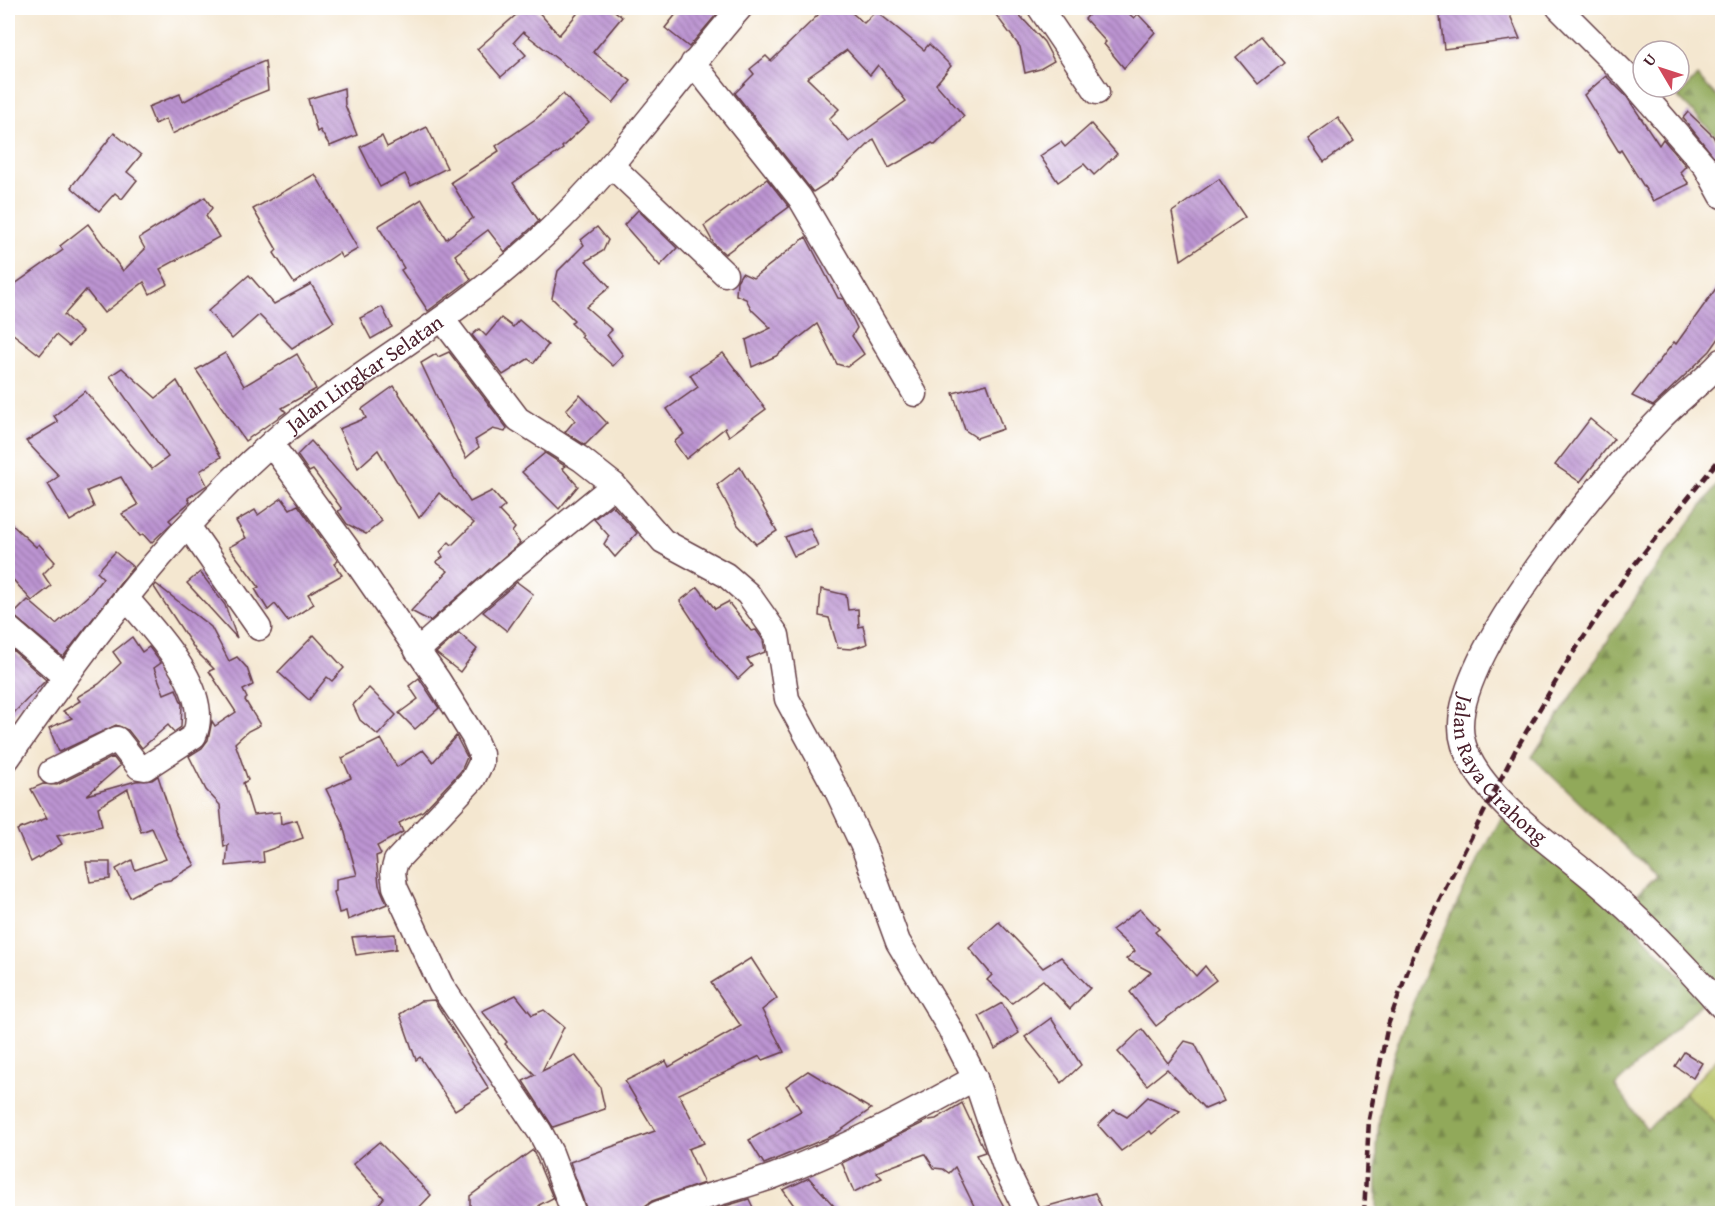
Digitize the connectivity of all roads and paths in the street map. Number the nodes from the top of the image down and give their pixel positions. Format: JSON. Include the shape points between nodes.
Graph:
{"nodes":[{"id":1,"x":740,"y":8,"type":"edge"},
{"id":2,"x":1040,"y":8,"type":"edge"},
{"id":3,"x":1559,"y":8,"type":"edge"},
{"id":4,"x":693,"y":63,"type":"junction"},
{"id":5,"x":1097,"y":92,"type":"dead end"},
{"id":6,"x":612,"y":166,"type":"junction"},
{"id":7,"x":1722,"y":196,"type":"edge"},
{"id":8,"x":725,"y":273,"type":"dead end"},
{"id":9,"x":442,"y":319,"type":"junction"},
{"id":10,"x":1722,"y":361,"type":"edge"},
{"id":11,"x":915,"y":394,"type":"dead end"},
{"id":12,"x":271,"y":444,"type":"junction"},
{"id":13,"x":614,"y":485,"type":"junction"},
{"id":14,"x":188,"y":526,"type":"junction"},
{"id":15,"x":127,"y":598,"type":"junction"},
{"id":16,"x":8,"y":628,"type":"edge"},
{"id":17,"x":259,"y":628,"type":"dead end"},
{"id":18,"x":417,"y":651,"type":"junction"},
{"id":19,"x":65,"y":677,"type":"junction"},
{"id":20,"x":8,"y":758,"type":"edge"},
{"id":21,"x":51,"y":772,"type":"dead end"},
{"id":22,"x":1722,"y":1007,"type":"edge"},
{"id":23,"x":975,"y":1078,"type":"junction"},
{"id":24,"x":574,"y":1214,"type":"edge"},
{"id":25,"x":657,"y":1214,"type":"edge"},
{"id":26,"x":1028,"y":1214,"type":"edge"}],
"edges":[{"from":1,"to":4,"type":"street","name":"Jalan Lingkar Selatan"},
{"from":2,"to":5,"type":"street"},
{"from":3,"to":7,"type":"street","via":[[1628,77],[1706,167]]},
{"from":4,"to":6,"type":"street","name":"Jalan Lingkar Selatan"},
{"from":4,"to":11,"type":"street","via":[[800,198]]},
{"from":6,"to":8,"type":"street"},
{"from":6,"to":9,"type":"street","name":"Jalan Lingkar Selatan","via":[[524,253]]},
{"from":9,"to":12,"type":"street","name":"Jalan Lingkar Selatan","via":[[330,397]]},
{"from":9,"to":13,"type":"street","via":[[518,419]]},
{"from":10,"to":22,"type":"street","name":"Jalan Raya Cirahong","via":[[1620,463],[1544,558],[1473,674],[1462,707],[1460,729],[1467,753],[1492,792],[1638,917]]},
{"from":12,"to":14,"type":"street","name":"Jalan Lingkar Selatan"},
{"from":12,"to":18,"type":"street"},
{"from":13,"to":18,"type":"street","via":[[503,574]]},
{"from":13,"to":23,"type":"street","via":[[663,541],[726,575],[748,594],[777,635],[787,699],[863,846],[898,942]]},
{"from":14,"to":15,"type":"street","name":"Jalan Lingkar Selatan"},
{"from":14,"to":17,"type":"street"},
{"from":15,"to":19,"type":"street","name":"Jalan Lingkar Selatan"},
{"from":15,"to":21,"type":"street","via":[[164,643],[197,696],[199,716],[194,736],[145,768],[139,767],[117,738]]},
{"from":16,"to":19,"type":"street"},
{"from":18,"to":24,"type":"street","via":[[473,736],[481,764],[473,779],[396,861],[395,887],[441,985],[540,1132]]},
{"from":19,"to":20,"type":"street","name":"Jalan Lingkar Selatan"},
{"from":23,"to":25,"type":"street","via":[[878,1132],[772,1176],[690,1199]]},
{"from":23,"to":26,"type":"street","via":[[1005,1167]]}]}
